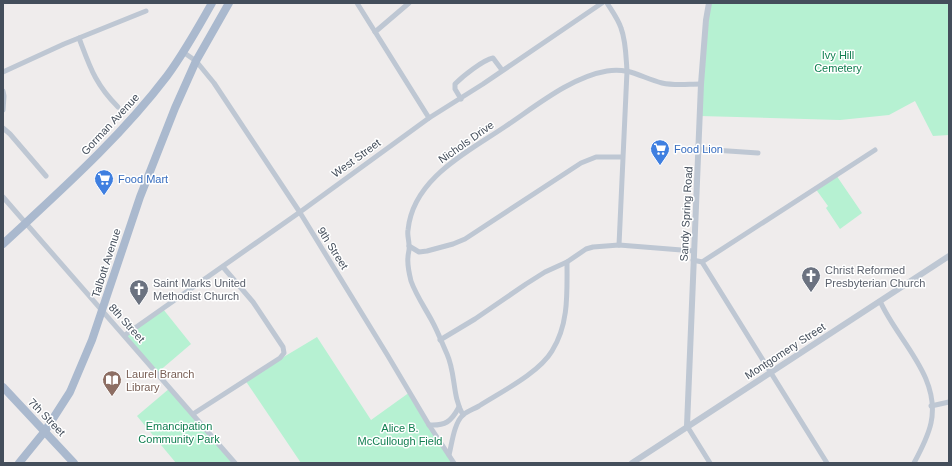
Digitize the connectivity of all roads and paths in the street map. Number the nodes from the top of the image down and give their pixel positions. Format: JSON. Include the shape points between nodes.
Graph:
{"nodes":[{"id":1,"x":212,"y":3,"type":"edge"},
{"id":2,"x":229,"y":3,"type":"edge"},
{"id":3,"x":357,"y":3,"type":"edge"},
{"id":4,"x":410,"y":3,"type":"edge"},
{"id":5,"x":602,"y":3,"type":"edge"},
{"id":6,"x":607,"y":3,"type":"edge"},
{"id":7,"x":709,"y":3,"type":"edge"},
{"id":8,"x":146,"y":11,"type":"dead end"},
{"id":9,"x":375,"y":32,"type":"junction"},
{"id":10,"x":79,"y":38,"type":"junction"},
{"id":11,"x":183,"y":52,"type":"junction"},
{"id":12,"x":196,"y":61,"type":"junction"},
{"id":13,"x":502,"y":70,"type":"junction"},
{"id":14,"x":627,"y":71,"type":"junction"},
{"id":15,"x":3,"y":72,"type":"edge"},
{"id":16,"x":701,"y":84,"type":"junction"},
{"id":17,"x":3,"y":91,"type":"edge"},
{"id":18,"x":461,"y":99,"type":"junction"},
{"id":19,"x":118,"y":107,"type":"dead end"},
{"id":20,"x":3,"y":110,"type":"edge"},
{"id":21,"x":429,"y":118,"type":"junction"},
{"id":22,"x":3,"y":128,"type":"edge"},
{"id":23,"x":699,"y":149,"type":"junction"},
{"id":24,"x":875,"y":150,"type":"dead end"},
{"id":25,"x":758,"y":153,"type":"dead end"},
{"id":26,"x":622,"y":157,"type":"junction"},
{"id":27,"x":46,"y":176,"type":"dead end"},
{"id":28,"x":3,"y":197,"type":"edge"},
{"id":29,"x":300,"y":212,"type":"junction"},
{"id":30,"x":26,"y":223,"type":"junction"},
{"id":31,"x":3,"y":244,"type":"edge"},
{"id":32,"x":619,"y":245,"type":"junction"},
{"id":33,"x":410,"y":246,"type":"junction"},
{"id":34,"x":694,"y":251,"type":"junction"},
{"id":35,"x":949,"y":256,"type":"edge"},
{"id":36,"x":693,"y":260,"type":"junction"},
{"id":37,"x":567,"y":262,"type":"junction"},
{"id":38,"x":702,"y":262,"type":"junction"},
{"id":39,"x":223,"y":267,"type":"junction"},
{"id":40,"x":880,"y":301,"type":"junction"},
{"id":41,"x":102,"y":310,"type":"junction"},
{"id":42,"x":125,"y":335,"type":"junction"},
{"id":43,"x":440,"y":340,"type":"junction"},
{"id":44,"x":770,"y":372,"type":"junction"},
{"id":45,"x":3,"y":387,"type":"edge"},
{"id":46,"x":949,"y":402,"type":"edge"},
{"id":47,"x":932,"y":406,"type":"junction"},
{"id":48,"x":458,"y":407,"type":"junction"},
{"id":49,"x":193,"y":414,"type":"junction"},
{"id":50,"x":463,"y":415,"type":"junction"},
{"id":51,"x":429,"y":425,"type":"junction"},
{"id":52,"x":687,"y":426,"type":"junction"},
{"id":53,"x":45,"y":431,"type":"junction"},
{"id":54,"x":449,"y":455,"type":"junction"},
{"id":55,"x":19,"y":463,"type":"edge"},
{"id":56,"x":74,"y":463,"type":"edge"},
{"id":57,"x":235,"y":463,"type":"edge"},
{"id":58,"x":454,"y":463,"type":"edge"},
{"id":59,"x":632,"y":463,"type":"edge"},
{"id":60,"x":710,"y":463,"type":"edge"},
{"id":61,"x":827,"y":463,"type":"edge"},
{"id":62,"x":914,"y":463,"type":"edge"}],
"edges":[{"from":1,"to":11,"type":"main road","name":"Gorman Avenue"},
{"from":2,"to":12,"type":"main road"},
{"from":3,"to":9,"type":"street"},
{"from":4,"to":9,"type":"street"},
{"from":5,"to":13,"type":"street","name":"West Street"},
{"from":6,"to":14,"type":"street","via":[[623,33]]},
{"from":7,"to":16,"type":"street","name":"Sandy Spring Road"},
{"from":8,"to":10,"type":"street"},
{"from":9,"to":21,"type":"street"},
{"from":10,"to":15,"type":"street"},
{"from":10,"to":19,"type":"street","via":[[98,84]]},
{"from":11,"to":12,"type":"street","name":"9th Street"},
{"from":11,"to":30,"type":"main road","name":"Gorman Avenue","via":[[132,120]]},
{"from":12,"to":29,"type":"street","name":"9th Street","via":[[221,93]]},
{"from":12,"to":41,"type":"main road","name":"Talbott Avenue","via":[[157,151]]},
{"from":13,"to":18,"type":"street","name":"West Street"},
{"from":13,"to":18,"type":"street","via":[[493,58],[478,66],[455,84]]},
{"from":14,"to":16,"type":"street","name":"Nichols Drive","via":[[661,82],[680,85]]},
{"from":14,"to":26,"type":"street"},
{"from":14,"to":33,"type":"street","name":"Nichols Drive","via":[[590,75],[573,83],[450,164],[429,184],[415,205],[408,230]]},
{"from":16,"to":23,"type":"street","name":"Sandy Spring Road"},
{"from":17,"to":20,"type":"street"},
{"from":18,"to":21,"type":"street","name":"West Street"},
{"from":21,"to":29,"type":"street","name":"West Street"},
{"from":22,"to":27,"type":"street"},
{"from":23,"to":25,"type":"street"},
{"from":23,"to":34,"type":"street","name":"Sandy Spring Road"},
{"from":24,"to":38,"type":"street"},
{"from":26,"to":32,"type":"street"},
{"from":26,"to":33,"type":"street","via":[[596,157],[581,163],[477,232],[453,244],[420,252]]},
{"from":28,"to":30,"type":"street","name":"8th Street"},
{"from":29,"to":39,"type":"street","name":"West Street"},
{"from":29,"to":51,"type":"street","name":"9th Street"},
{"from":30,"to":31,"type":"main road","name":"Gorman Avenue"},
{"from":30,"to":41,"type":"street","name":"8th Street"},
{"from":32,"to":34,"type":"street"},
{"from":32,"to":37,"type":"street","via":[[586,249]]},
{"from":33,"to":43,"type":"street","name":"Nichols Drive","via":[[408,259],[411,279]]},
{"from":34,"to":36,"type":"street","name":"Sandy Spring Road"},
{"from":35,"to":40,"type":"street","name":"Montgomery Street"},
{"from":36,"to":38,"type":"street"},
{"from":36,"to":52,"type":"street","name":"Sandy Spring Road"},
{"from":37,"to":43,"type":"street","via":[[545,272]]},
{"from":37,"to":50,"type":"street","via":[[565,318],[552,352],[536,369]]},
{"from":38,"to":44,"type":"street"},
{"from":39,"to":42,"type":"street","name":"West Street"},
{"from":39,"to":49,"type":"street","via":[[259,310],[283,347],[284,354]]},
{"from":40,"to":44,"type":"street","name":"Montgomery Street"},
{"from":40,"to":47,"type":"street","via":[[923,372]]},
{"from":41,"to":42,"type":"street","name":"8th Street"},
{"from":41,"to":53,"type":"main road","name":"Talbott Avenue","via":[[70,392]]},
{"from":42,"to":49,"type":"street","name":"8th Street"},
{"from":43,"to":48,"type":"street","name":"Nichols Drive","via":[[452,368]]},
{"from":44,"to":52,"type":"street","name":"Montgomery Street"},
{"from":44,"to":61,"type":"street"},
{"from":45,"to":53,"type":"main road","name":"7th Street"},
{"from":46,"to":47,"type":"street"},
{"from":47,"to":62,"type":"street","via":[[928,435]]},
{"from":48,"to":50,"type":"street","name":"Nichols Drive"},
{"from":48,"to":51,"type":"street","via":[[447,422],[442,425]]},
{"from":49,"to":57,"type":"street","name":"8th Street"},
{"from":50,"to":54,"type":"street","via":[[456,427]]},
{"from":51,"to":54,"type":"street","name":"9th Street"},
{"from":52,"to":59,"type":"street","name":"Montgomery Street"},
{"from":52,"to":60,"type":"street"},
{"from":53,"to":55,"type":"main road","name":"Talbott Avenue"},
{"from":53,"to":56,"type":"main road","name":"7th Street"},
{"from":54,"to":58,"type":"street","name":"9th Street"}]}
